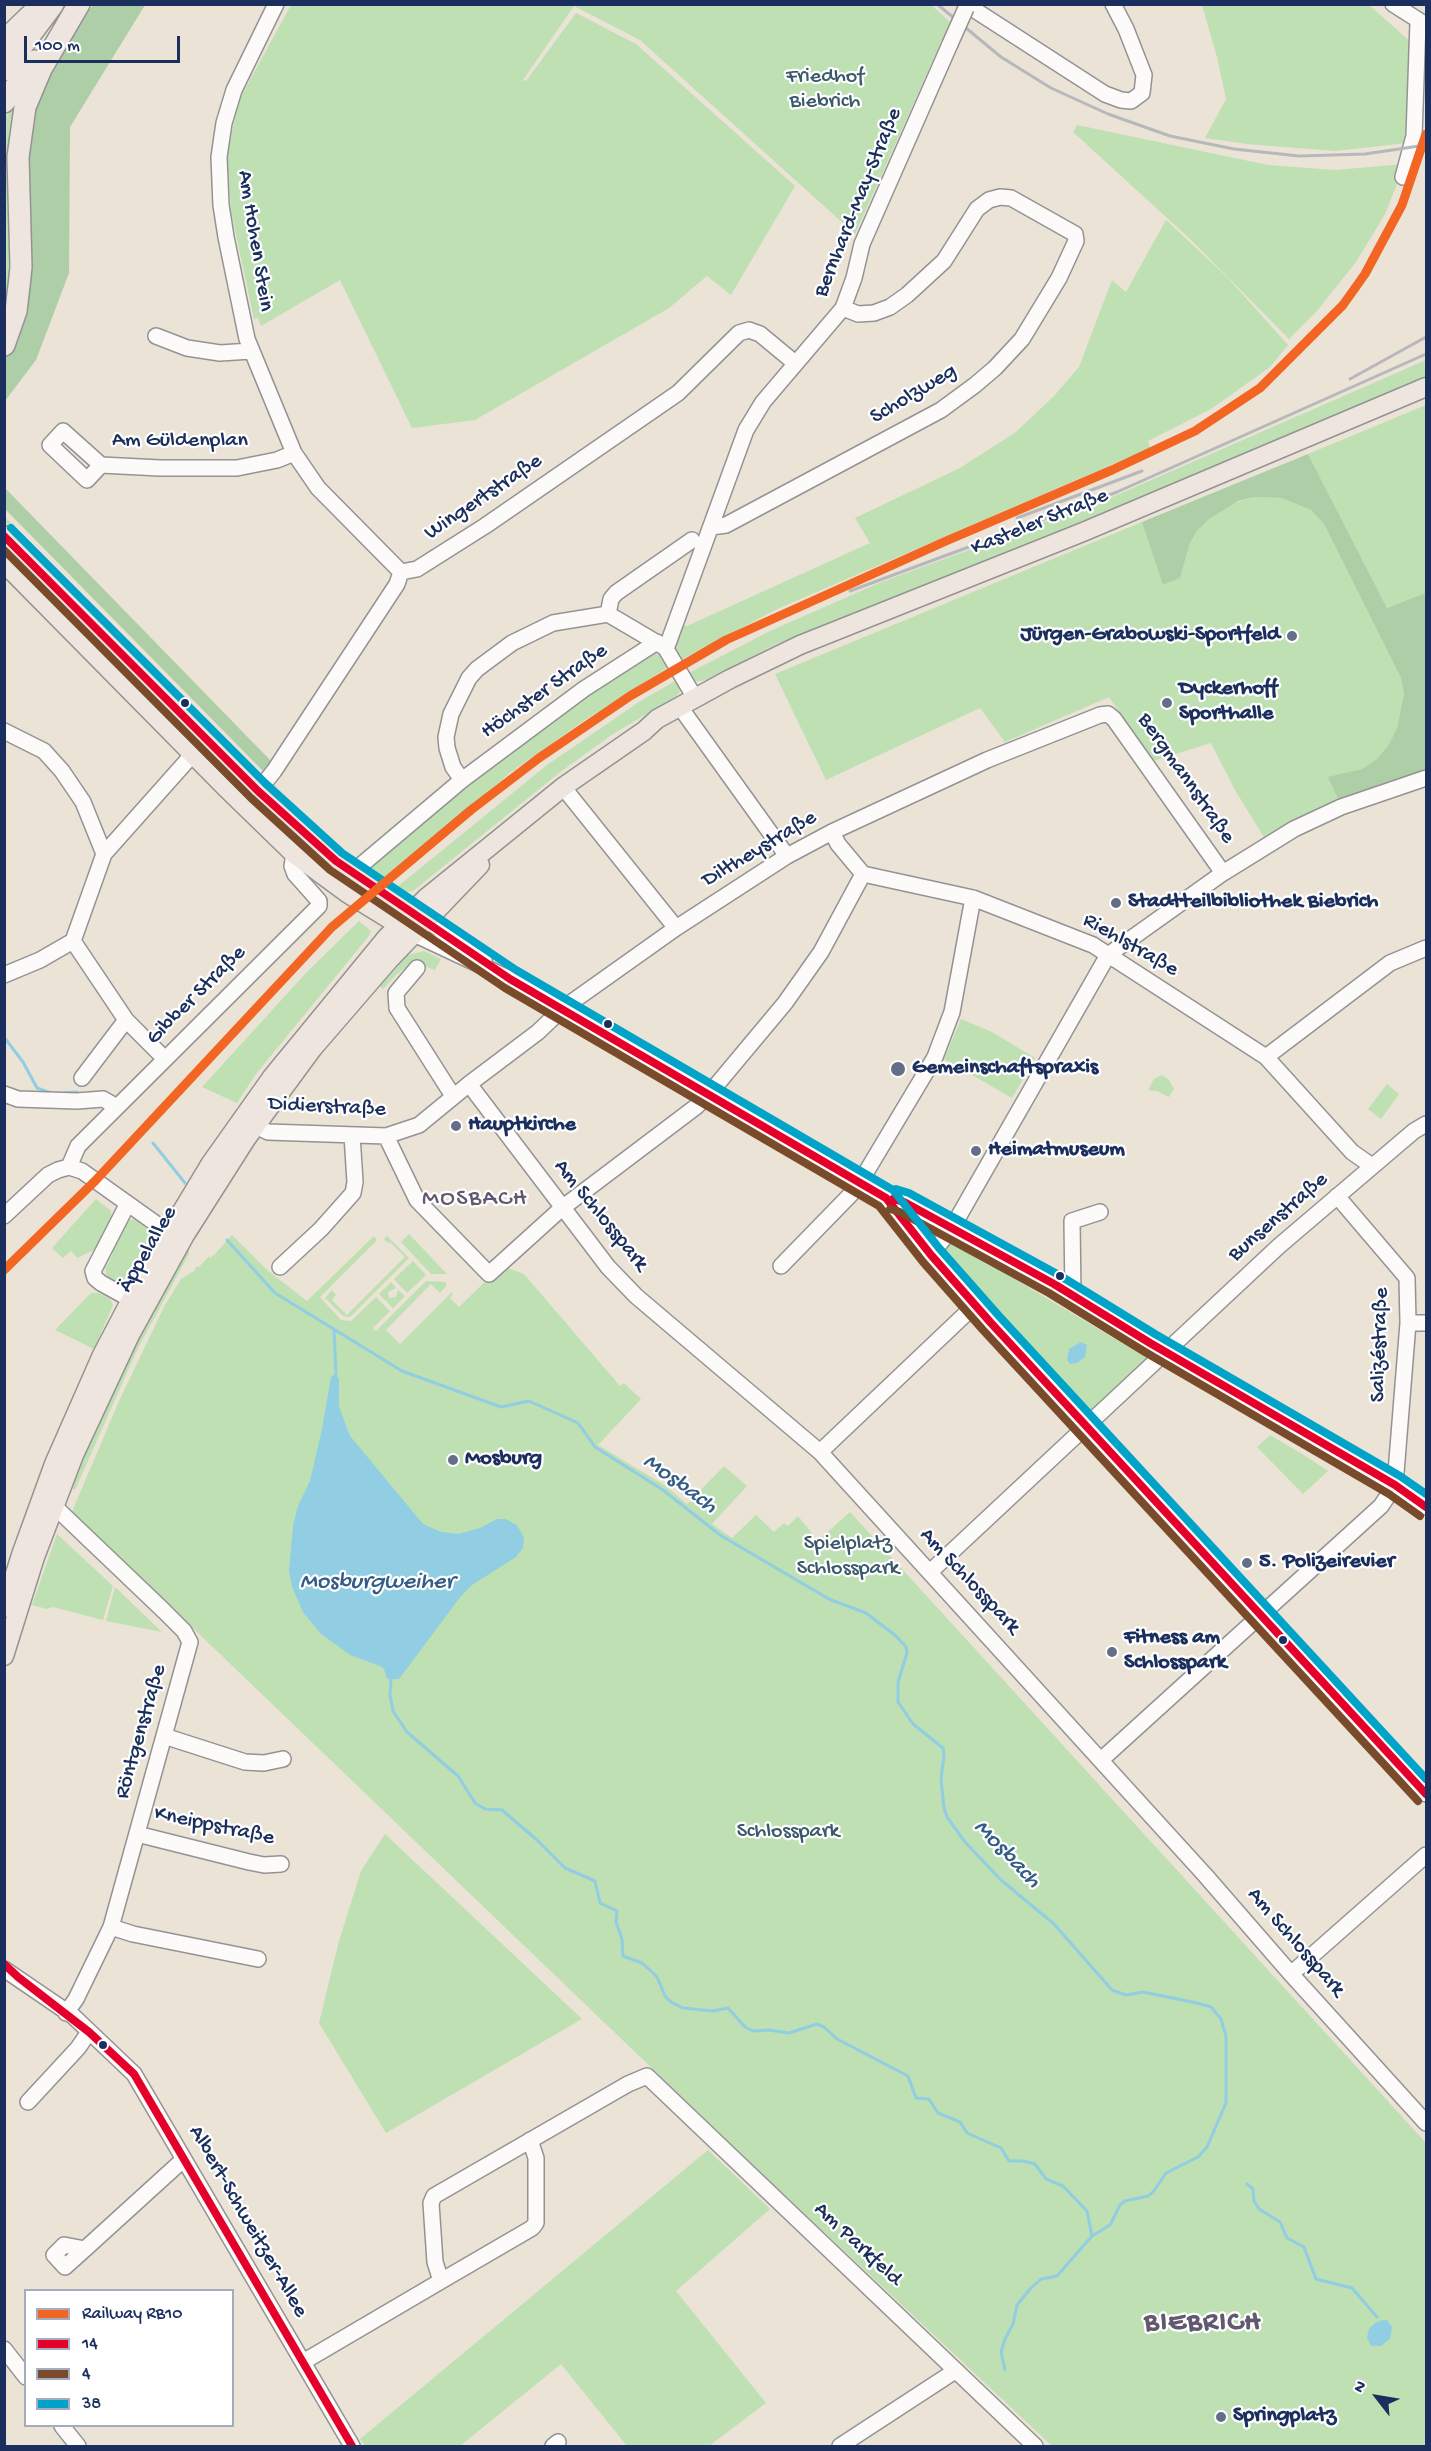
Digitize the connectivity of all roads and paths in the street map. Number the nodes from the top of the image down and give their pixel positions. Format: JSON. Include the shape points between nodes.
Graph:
{"nodes":[{"id":1,"x":41,"y":4,"type":"edge"},
{"id":2,"x":53,"y":4,"type":"edge"},
{"id":3,"x":78,"y":4,"type":"edge"},
{"id":4,"x":276,"y":4,"type":"edge"},
{"id":5,"x":1113,"y":4,"type":"edge"},
{"id":6,"x":1393,"y":4,"type":"edge"},
{"id":7,"x":966,"y":6,"type":"edge"},
{"id":8,"x":1422,"y":24,"type":"edge"},
{"id":9,"x":4,"y":42,"type":"edge"},
{"id":10,"x":4,"y":70,"type":"edge"},
{"id":11,"x":4,"y":102,"type":"edge"},
{"id":12,"x":1403,"y":177,"type":"dead end"},
{"id":13,"x":843,"y":308,"type":"junction"},
{"id":14,"x":156,"y":336,"type":"dead end"},
{"id":15,"x":4,"y":345,"type":"edge"},
{"id":16,"x":251,"y":351,"type":"junction"},
{"id":17,"x":795,"y":363,"type":"junction"},
{"id":18,"x":1426,"y":387,"type":"edge"},
{"id":19,"x":294,"y":453,"type":"junction"},
{"id":20,"x":101,"y":465,"type":"dead end"},
{"id":21,"x":711,"y":527,"type":"junction"},
{"id":22,"x":5,"y":536,"type":"edge"},
{"id":23,"x":692,"y":540,"type":"dead end"},
{"id":24,"x":4,"y":563,"type":"edge"},
{"id":25,"x":400,"y":572,"type":"junction"},
{"id":26,"x":608,"y":614,"type":"junction"},
{"id":27,"x":661,"y":646,"type":"junction"},
{"id":28,"x":695,"y":698,"type":"junction"},
{"id":29,"x":677,"y":709,"type":"junction"},
{"id":30,"x":1108,"y":714,"type":"joint"},
{"id":31,"x":4,"y":731,"type":"edge"},
{"id":32,"x":193,"y":754,"type":"junction"},
{"id":33,"x":228,"y":760,"type":"junction"},
{"id":34,"x":1426,"y":778,"type":"edge"},
{"id":35,"x":462,"y":780,"type":"junction"},
{"id":36,"x":563,"y":787,"type":"junction"},
{"id":37,"x":258,"y":790,"type":"junction"},
{"id":38,"x":243,"y":805,"type":"junction"},
{"id":39,"x":832,"y":832,"type":"junction"},
{"id":40,"x":104,"y":854,"type":"junction"},
{"id":41,"x":294,"y":854,"type":"junction"},
{"id":42,"x":787,"y":856,"type":"junction"},
{"id":43,"x":1223,"y":873,"type":"junction"},
{"id":44,"x":863,"y":874,"type":"junction"},
{"id":45,"x":358,"y":877,"type":"junction"},
{"id":46,"x":973,"y":898,"type":"junction"},
{"id":47,"x":412,"y":911,"type":"junction"},
{"id":48,"x":676,"y":928,"type":"junction"},
{"id":49,"x":406,"y":930,"type":"junction"},
{"id":50,"x":73,"y":941,"type":"junction"},
{"id":51,"x":1426,"y":948,"type":"edge"},
{"id":52,"x":1108,"y":955,"type":"junction"},
{"id":53,"x":417,"y":968,"type":"dead end"},
{"id":54,"x":4,"y":975,"type":"edge"},
{"id":55,"x":510,"y":979,"type":"junction"},
{"id":56,"x":562,"y":1009,"type":"junction"},
{"id":57,"x":126,"y":1020,"type":"junction"},
{"id":58,"x":1266,"y":1058,"type":"junction"},
{"id":59,"x":165,"y":1059,"type":"junction"},
{"id":60,"x":82,"y":1078,"type":"dead end"},
{"id":61,"x":469,"y":1084,"type":"junction"},
{"id":62,"x":4,"y":1094,"type":"edge"},
{"id":63,"x":709,"y":1094,"type":"junction"},
{"id":64,"x":453,"y":1096,"type":"junction"},
{"id":65,"x":117,"y":1107,"type":"junction"},
{"id":66,"x":248,"y":1122,"type":"junction"},
{"id":67,"x":1426,"y":1124,"type":"edge"},
{"id":68,"x":352,"y":1135,"type":"junction"},
{"id":69,"x":386,"y":1136,"type":"junction"},
{"id":70,"x":1372,"y":1166,"type":"junction"},
{"id":71,"x":69,"y":1167,"type":"junction"},
{"id":72,"x":861,"y":1182,"type":"junction"},
{"id":73,"x":1337,"y":1196,"type":"junction"},
{"id":74,"x":886,"y":1198,"type":"junction"},
{"id":75,"x":127,"y":1205,"type":"junction"},
{"id":76,"x":562,"y":1208,"type":"junction"},
{"id":77,"x":1100,"y":1212,"type":"dead end"},
{"id":78,"x":4,"y":1216,"type":"edge"},
{"id":79,"x":952,"y":1228,"type":"junction"},
{"id":80,"x":169,"y":1233,"type":"junction"},
{"id":81,"x":931,"y":1255,"type":"junction"},
{"id":82,"x":168,"y":1264,"type":"junction"},
{"id":83,"x":781,"y":1266,"type":"dead end"},
{"id":84,"x":280,"y":1267,"type":"dead end"},
{"id":85,"x":1072,"y":1296,"type":"junction"},
{"id":86,"x":139,"y":1299,"type":"junction"},
{"id":87,"x":975,"y":1305,"type":"junction"},
{"id":88,"x":1408,"y":1323,"type":"junction"},
{"id":89,"x":1426,"y":1323,"type":"edge"},
{"id":90,"x":1165,"y":1352,"type":"junction"},
{"id":91,"x":1086,"y":1427,"type":"junction"},
{"id":92,"x":820,"y":1452,"type":"junction"},
{"id":93,"x":1395,"y":1485,"type":"junction"},
{"id":94,"x":54,"y":1506,"type":"junction"},
{"id":95,"x":1426,"y":1507,"type":"edge"},
{"id":96,"x":930,"y":1572,"type":"junction"},
{"id":97,"x":4,"y":1608,"type":"edge"},
{"id":98,"x":1261,"y":1614,"type":"junction"},
{"id":99,"x":4,"y":1656,"type":"edge"},
{"id":100,"x":164,"y":1736,"type":"junction"},
{"id":101,"x":283,"y":1759,"type":"dead end"},
{"id":102,"x":1101,"y":1760,"type":"junction"},
{"id":103,"x":1426,"y":1794,"type":"edge"},
{"id":104,"x":137,"y":1834,"type":"junction"},
{"id":105,"x":1426,"y":1855,"type":"edge"},
{"id":106,"x":281,"y":1864,"type":"dead end"},
{"id":107,"x":111,"y":1927,"type":"junction"},
{"id":108,"x":258,"y":1959,"type":"dead end"},
{"id":109,"x":4,"y":1963,"type":"edge"},
{"id":110,"x":4,"y":1969,"type":"edge"},
{"id":111,"x":1291,"y":1974,"type":"junction"},
{"id":112,"x":18,"y":1977,"type":"junction"},
{"id":113,"x":66,"y":2013,"type":"junction"},
{"id":114,"x":89,"y":2032,"type":"junction"},
{"id":115,"x":28,"y":2102,"type":"dead end"},
{"id":116,"x":1426,"y":2123,"type":"edge"},
{"id":117,"x":531,"y":2140,"type":"junction"},
{"id":118,"x":184,"y":2159,"type":"junction"},
{"id":119,"x":85,"y":2249,"type":"dead end"},
{"id":120,"x":441,"y":2281,"type":"junction"},
{"id":121,"x":4,"y":2349,"type":"edge"},
{"id":122,"x":303,"y":2362,"type":"junction"},
{"id":123,"x":955,"y":2371,"type":"junction"},
{"id":124,"x":24,"y":2374,"type":"edge"},
{"id":125,"x":63,"y":2427,"type":"edge"},
{"id":126,"x":348,"y":2445,"type":"edge"},
{"id":127,"x":78,"y":2446,"type":"edge"},
{"id":128,"x":840,"y":2446,"type":"edge"},
{"id":129,"x":1035,"y":2446,"type":"edge"}],
"edges":[{"from":1,"to":9,"type":"highway"},
{"from":2,"to":10,"type":"highway"},
{"from":3,"to":11,"type":"highway"},
{"from":3,"to":15,"type":"highway","via":[[41,69],[25,107],[18,157],[20,286]]},
{"from":4,"to":16,"type":"street","name":"Am Hohen Stein","via":[[234,90],[219,157],[226,237]]},
{"from":5,"to":7,"type":"street","via":[[1144,75],[1140,96],[1127,101],[1105,94]]},
{"from":6,"to":8,"type":"street"},
{"from":7,"to":13,"type":"street","name":"Bernhard-May-Straße","bridge":true,"via":[[862,244]]},
{"from":8,"to":12,"type":"street","via":[[1414,136]]},
{"from":13,"to":17,"type":"street","name":"Bernhard-May-Straße"},
{"from":13,"to":21,"type":"street","name":"Scholzweg","via":[[858,314],[874,313],[907,295],[944,261],[977,209],[989,200],[1011,198],[1075,234],[1076,241],[1059,279],[1022,339],[975,385],[941,410],[726,525]]},
{"from":14,"to":16,"type":"street","via":[[187,348],[220,353]]},
{"from":16,"to":19,"type":"street","name":"Am Hohen Stein"},
{"from":17,"to":21,"type":"street","name":"Bernhard-May-Straße","via":[[753,416]]},
{"from":17,"to":25,"type":"street","name":"Wingertstraße","via":[[760,334],[749,330],[739,333],[678,393],[485,526],[417,569]]},
{"from":18,"to":28,"type":"main road","name":"Kasteler Straße","via":[[1094,528],[800,645]]},
{"from":19,"to":20,"type":"street","name":"Am Güldenplan","via":[[237,468]]},
{"from":19,"to":25,"type":"street","name":"Am Hohen Stein","via":[[318,488]]},
{"from":21,"to":27,"type":"street","name":"Bernhard-May-Straße"},
{"from":22,"to":33,"type":"main road"},
{"from":23,"to":26,"type":"street","via":[[616,593]]},
{"from":24,"to":32,"type":"main road"},
{"from":25,"to":37,"type":"street","via":[[397,584]]},
{"from":26,"to":27,"type":"street","name":"Höchster Straße"},
{"from":26,"to":35,"type":"street","name":"Höchster Straße","via":[[542,627],[512,643],[469,678],[456,700],[446,737],[450,759]]},
{"from":27,"to":28,"type":"street"},
{"from":27,"to":35,"type":"street","name":"Höchster Straße","via":[[584,689]]},
{"from":28,"to":29,"type":"main road","name":"Kasteler Straße"},
{"from":29,"to":36,"type":"main road","name":"Kasteler Straße","via":[[657,719]]},
{"from":29,"to":42,"type":"street"},
{"from":30,"to":39,"type":"street","name":"Diltheystraße","via":[[987,760]]},
{"from":30,"to":43,"type":"street","name":"Bergmannstraße"},
{"from":31,"to":40,"type":"street","via":[[32,743],[58,765],[83,802]]},
{"from":32,"to":33,"type":"street","via":[[209,753]]},
{"from":32,"to":38,"type":"main road"},
{"from":32,"to":40,"type":"street"},
{"from":33,"to":37,"type":"main road"},
{"from":34,"to":43,"type":"street","via":[[1341,807]]},
{"from":35,"to":45,"type":"street","name":"Höchster Straße","via":[[360,866]]},
{"from":36,"to":47,"type":"main road","name":"Kasteler Straße"},
{"from":36,"to":48,"type":"street"},
{"from":37,"to":38,"type":"main road"},
{"from":37,"to":45,"type":"main road","via":[[308,838]]},
{"from":38,"to":41,"type":"main road"},
{"from":39,"to":42,"type":"street","name":"Diltheystraße"},
{"from":39,"to":44,"type":"street"},
{"from":40,"to":50,"type":"street"},
{"from":41,"to":49,"type":"main road"},
{"from":41,"to":59,"type":"street","name":"Gibber Straße","via":[[295,874],[319,906]]},
{"from":42,"to":48,"type":"street","name":"Diltheystraße"},
{"from":43,"to":52,"type":"street"},
{"from":44,"to":46,"type":"street","name":"Riehlstraße"},
{"from":44,"to":63,"type":"street","via":[[821,952],[785,1004]]},
{"from":45,"to":47,"type":"main road"},
{"from":46,"to":52,"type":"street","name":"Riehlstraße"},
{"from":46,"to":72,"type":"street","via":[[952,1012],[938,1050]]},
{"from":47,"to":49,"type":"main road","name":"Kasteler Straße"},
{"from":47,"to":55,"type":"street"},
{"from":48,"to":56,"type":"street","name":"Diltheystraße"},
{"from":49,"to":55,"type":"street"},
{"from":49,"to":66,"type":"main road","name":"Äppelallee","via":[[292,1051]]},
{"from":50,"to":54,"type":"street"},
{"from":50,"to":57,"type":"street"},
{"from":51,"to":58,"type":"street","via":[[1390,963]]},
{"from":52,"to":58,"type":"street","name":"Riehlstraße"},
{"from":52,"to":79,"type":"street"},
{"from":53,"to":64,"type":"street","via":[[398,989],[400,1014]]},
{"from":55,"to":56,"type":"street"},
{"from":56,"to":61,"type":"street","name":"Diltheystraße"},
{"from":56,"to":63,"type":"street"},
{"from":57,"to":59,"type":"street"},
{"from":57,"to":60,"type":"street"},
{"from":58,"to":70,"type":"street","name":"Riehlstraße","via":[[1352,1152]]},
{"from":59,"to":65,"type":"street","name":"Gibber Straße"},
{"from":61,"to":64,"type":"street","name":"Didierstraße"},
{"from":61,"to":76,"type":"street","name":"Am Schlosspark"},
{"from":62,"to":65,"type":"street","via":[[18,1099],[103,1099]]},
{"from":63,"to":72,"type":"street"},
{"from":63,"to":76,"type":"street"},
{"from":64,"to":69,"type":"street","name":"Didierstraße","via":[[419,1125]]},
{"from":65,"to":71,"type":"street","name":"Gibber Straße","via":[[78,1146]]},
{"from":66,"to":68,"type":"street","name":"Didierstraße","via":[[268,1132]]},
{"from":66,"to":80,"type":"main road","name":"Äppelallee","via":[[211,1163]]},
{"from":66,"to":82,"type":"main road","name":"Äppelallee"},
{"from":67,"to":70,"type":"street","name":"Bunsenstraße"},
{"from":68,"to":69,"type":"street","name":"Didierstraße"},
{"from":68,"to":84,"type":"street","via":[[353,1193]]},
{"from":69,"to":76,"type":"street","via":[[417,1200],[489,1274]]},
{"from":70,"to":73,"type":"street","name":"Bunsenstraße"},
{"from":71,"to":75,"type":"street"},
{"from":71,"to":78,"type":"street","via":[[48,1176]]},
{"from":72,"to":74,"type":"street"},
{"from":72,"to":83,"type":"street"},
{"from":73,"to":88,"type":"street","name":"Salizéstraße","via":[[1407,1278]]},
{"from":73,"to":90,"type":"street","name":"Bunsenstraße"},
{"from":74,"to":79,"type":"street","via":[[903,1202]]},
{"from":74,"to":81,"type":"street"},
{"from":75,"to":80,"type":"street"},
{"from":75,"to":86,"type":"street","via":[[93,1271],[101,1283]]},
{"from":76,"to":92,"type":"street","name":"Am Schlosspark","via":[[600,1258],[636,1296]]},
{"from":77,"to":85,"type":"street","via":[[1072,1221]]},
{"from":79,"to":81,"type":"street"},
{"from":79,"to":85,"type":"street"},
{"from":80,"to":82,"type":"street","via":[[172,1241]]},
{"from":80,"to":86,"type":"main road","name":"Äppelallee"},
{"from":81,"to":87,"type":"street"},
{"from":82,"to":86,"type":"main road","name":"Äppelallee"},
{"from":85,"to":90,"type":"street"},
{"from":86,"to":94,"type":"main road","name":"Äppelallee"},
{"from":86,"to":97,"type":"main road","name":"Äppelallee","via":[[81,1401],[50,1474]]},
{"from":87,"to":91,"type":"street"},
{"from":87,"to":92,"type":"street"},
{"from":88,"to":89,"type":"street"},
{"from":88,"to":93,"type":"street","name":"Salizéstraße"},
{"from":90,"to":91,"type":"street","name":"Bunsenstraße"},
{"from":90,"to":93,"type":"street"},
{"from":91,"to":96,"type":"street","name":"Bunsenstraße"},
{"from":91,"to":98,"type":"street"},
{"from":92,"to":96,"type":"street","name":"Am Schlosspark"},
{"from":93,"to":95,"type":"street"},
{"from":93,"to":98,"type":"street","via":[[1381,1506]]},
{"from":94,"to":99,"type":"main road","name":"Äppelallee"},
{"from":94,"to":100,"type":"street","name":"Röntgenstraße","via":[[164,1611],[190,1642]]},
{"from":96,"to":102,"type":"street","name":"Am Schlosspark"},
{"from":98,"to":102,"type":"street"},
{"from":98,"to":103,"type":"street"},
{"from":100,"to":101,"type":"street","via":[[244,1762]]},
{"from":100,"to":104,"type":"street","name":"Röntgenstraße"},
{"from":102,"to":111,"type":"street","name":"Am Schlosspark"},
{"from":104,"to":106,"type":"street","name":"Kneippstraße","via":[[249,1862]]},
{"from":104,"to":107,"type":"street","name":"Röntgenstraße"},
{"from":105,"to":111,"type":"street"},
{"from":107,"to":108,"type":"street"},
{"from":107,"to":113,"type":"street","name":"Röntgenstraße"},
{"from":109,"to":112,"type":"street","name":"Albert-Schweitzer-Allee"},
{"from":110,"to":112,"type":"street","name":"Albert-Schweitzer-Allee"},
{"from":111,"to":116,"type":"street","name":"Am Schlosspark"},
{"from":112,"to":113,"type":"street","name":"Albert-Schweitzer-Allee"},
{"from":113,"to":114,"type":"street","name":"Albert-Schweitzer-Allee"},
{"from":114,"to":115,"type":"street"},
{"from":114,"to":118,"type":"street","name":"Albert-Schweitzer-Allee","via":[[134,2074]]},
{"from":117,"to":120,"type":"street","via":[[536,2158],[536,2223]]},
{"from":117,"to":120,"type":"street","via":[[432,2199],[435,2262]]},
{"from":117,"to":123,"type":"street","name":"Am Parkfeld","via":[[646,2076]]},
{"from":118,"to":119,"type":"street"},
{"from":118,"to":122,"type":"street","name":"Albert-Schweitzer-Allee"},
{"from":120,"to":122,"type":"street"},
{"from":121,"to":124,"type":"street"},
{"from":122,"to":126,"type":"street","name":"Albert-Schweitzer-Allee"},
{"from":123,"to":128,"type":"street"},
{"from":123,"to":129,"type":"street","name":"Am Parkfeld"},
{"from":125,"to":127,"type":"street"}]}
